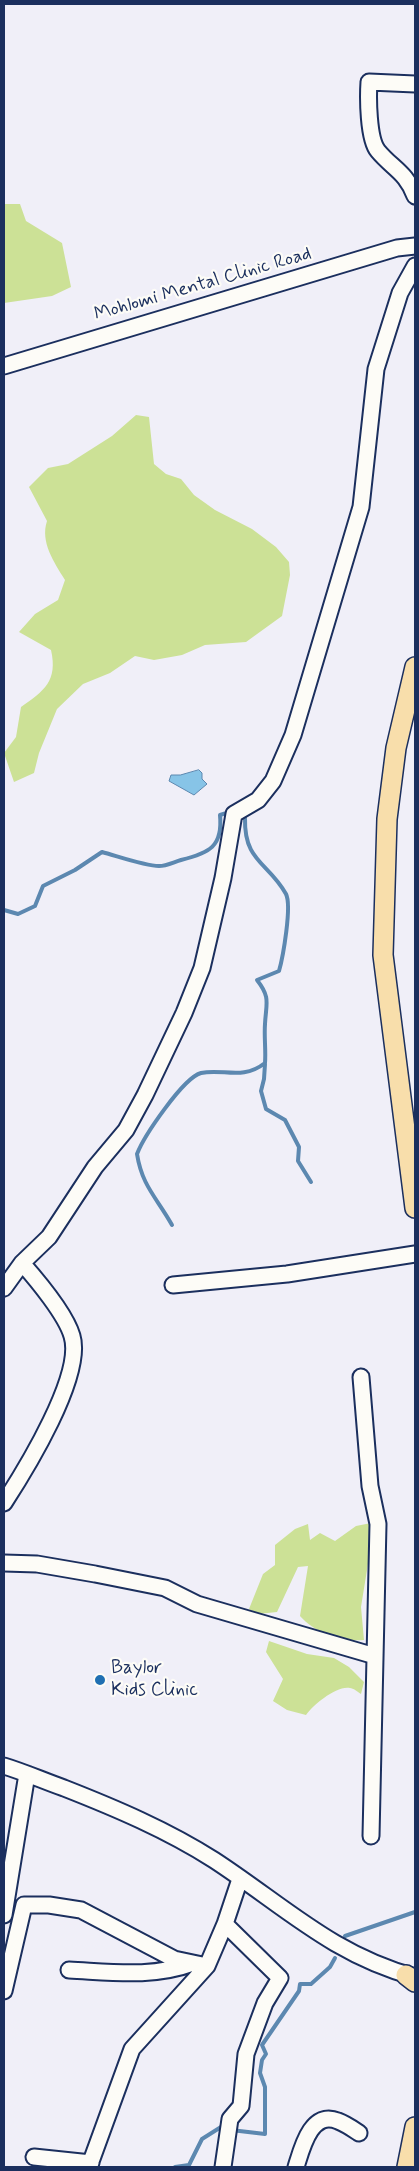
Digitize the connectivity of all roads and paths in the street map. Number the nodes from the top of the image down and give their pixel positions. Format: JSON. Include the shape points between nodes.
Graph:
{"nodes":[{"id":1,"x":415,"y":84,"type":"edge"},
{"id":2,"x":415,"y":196,"type":"edge"},
{"id":3,"x":415,"y":246,"type":"edge"},
{"id":4,"x":415,"y":266,"type":"edge"},
{"id":5,"x":4,"y":366,"type":"edge"},
{"id":6,"x":415,"y":667,"type":"edge"},
{"id":7,"x":413,"y":691,"type":"edge"},
{"id":8,"x":415,"y":1205,"type":"edge"},
{"id":9,"x":415,"y":1254,"type":"edge"},
{"id":10,"x":22,"y":1264,"type":"junction"},
{"id":11,"x":173,"y":1285,"type":"dead end"},
{"id":12,"x":4,"y":1288,"type":"edge"},
{"id":13,"x":361,"y":1377,"type":"dead end"},
{"id":14,"x":4,"y":1503,"type":"edge"},
{"id":15,"x":4,"y":1562,"type":"edge"},
{"id":16,"x":375,"y":1656,"type":"junction"},
{"id":17,"x":4,"y":1766,"type":"edge"},
{"id":18,"x":27,"y":1774,"type":"junction"},
{"id":19,"x":371,"y":1836,"type":"dead end"},
{"id":20,"x":240,"y":1879,"type":"junction"},
{"id":21,"x":4,"y":1915,"type":"edge"},
{"id":22,"x":225,"y":1924,"type":"junction"},
{"id":23,"x":200,"y":1964,"type":"junction"},
{"id":24,"x":69,"y":1970,"type":"dead end"},
{"id":25,"x":413,"y":1976,"type":"edge"},
{"id":26,"x":4,"y":1991,"type":"edge"},
{"id":27,"x":415,"y":2127,"type":"edge"},
{"id":28,"x":359,"y":2133,"type":"dead end"},
{"id":29,"x":34,"y":2157,"type":"dead end"},
{"id":30,"x":90,"y":2165,"type":"edge"},
{"id":31,"x":223,"y":2167,"type":"edge"},
{"id":32,"x":296,"y":2167,"type":"edge"},
{"id":33,"x":407,"y":2167,"type":"edge"}],
"edges":[{"from":1,"to":2,"type":"street","via":[[369,82],[367,106],[376,150],[409,180]]},
{"from":3,"to":5,"type":"street","name":"Mohlomi Mental Clinic Road","via":[[397,248]]},
{"from":4,"to":10,"type":"street","via":[[400,293],[376,369],[361,507],[293,735],[273,781],[258,800],[234,814],[202,968],[184,1013],[126,1130],[95,1167],[48,1237]]},
{"from":6,"to":7,"type":"main road"},
{"from":7,"to":8,"type":"main road","via":[[396,748],[386,819],[383,955]]},
{"from":9,"to":11,"type":"street","via":[[287,1274]]},
{"from":10,"to":12,"type":"street"},
{"from":10,"to":14,"type":"street","via":[[64,1321],[72,1336],[73,1358],[54,1415]]},
{"from":13,"to":16,"type":"street","via":[[370,1486],[378,1524]]},
{"from":15,"to":16,"type":"street","via":[[36,1564],[165,1588],[198,1604]]},
{"from":16,"to":19,"type":"street"},
{"from":17,"to":18,"type":"street"},
{"from":18,"to":20,"type":"street","via":[[126,1812],[213,1860]]},
{"from":18,"to":21,"type":"street"},
{"from":20,"to":22,"type":"street"},
{"from":20,"to":25,"type":"street","via":[[344,1950],[393,1972]]},
{"from":22,"to":23,"type":"street"},
{"from":22,"to":31,"type":"street","via":[[280,1978],[265,2003],[246,2054],[241,2106],[230,2120]]},
{"from":23,"to":24,"type":"street","via":[[152,1973]]},
{"from":23,"to":26,"type":"street","via":[[174,1959],[81,1910],[49,1905],[24,1906]]},
{"from":23,"to":30,"type":"street","via":[[132,2049]]},
{"from":27,"to":33,"type":"main road"},
{"from":28,"to":32,"type":"street","via":[[337,2120],[324,2119],[312,2127]]},
{"from":29,"to":30,"type":"street"}]}
